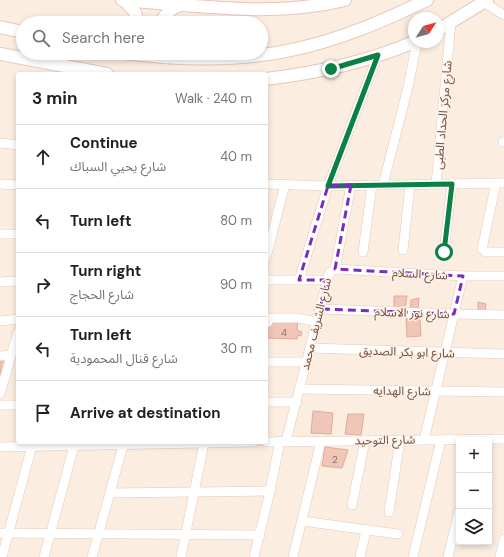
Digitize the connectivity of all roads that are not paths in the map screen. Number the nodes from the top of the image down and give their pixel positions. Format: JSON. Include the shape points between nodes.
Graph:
{"nodes":[{"id":1,"x":123,"y":0,"type":"edge"},
{"id":2,"x":345,"y":0,"type":"edge"},
{"id":3,"x":427,"y":0,"type":"edge"},
{"id":4,"x":485,"y":1,"type":"edge"},
{"id":5,"x":180,"y":5,"type":"junction"},
{"id":6,"x":504,"y":15,"type":"edge"},
{"id":7,"x":136,"y":16,"type":"edge"},
{"id":8,"x":165,"y":16,"type":"edge"},
{"id":9,"x":451,"y":21,"type":"junction"},
{"id":10,"x":444,"y":26,"type":"edge"},
{"id":11,"x":0,"y":27,"type":"edge"},
{"id":12,"x":16,"y":30,"type":"edge"},
{"id":13,"x":408,"y":45,"type":"edge"},
{"id":14,"x":415,"y":48,"type":"edge"},
{"id":15,"x":268,"y":52,"type":"edge"},
{"id":16,"x":0,"y":54,"type":"edge"},
{"id":17,"x":378,"y":55,"type":"junction"},
{"id":18,"x":16,"y":58,"type":"edge"},
{"id":19,"x":26,"y":60,"type":"edge"},
{"id":20,"x":69,"y":70,"type":"edge"},
{"id":21,"x":88,"y":72,"type":"edge"},
{"id":22,"x":268,"y":79,"type":"edge"},
{"id":23,"x":0,"y":143,"type":"edge"},
{"id":24,"x":16,"y":145,"type":"edge"},
{"id":25,"x":500,"y":183,"type":"edge"},
{"id":26,"x":0,"y":184,"type":"edge"},
{"id":27,"x":268,"y":184,"type":"edge"},
{"id":28,"x":285,"y":184,"type":"junction"},
{"id":29,"x":436,"y":184,"type":"junction"},
{"id":30,"x":452,"y":184,"type":"junction"},
{"id":31,"x":16,"y":185,"type":"edge"},
{"id":32,"x":351,"y":185,"type":"junction"},
{"id":33,"x":372,"y":185,"type":"junction"},
{"id":34,"x":383,"y":185,"type":"junction"},
{"id":35,"x":410,"y":185,"type":"junction"},
{"id":36,"x":328,"y":186,"type":"junction"},
{"id":37,"x":0,"y":234,"type":"edge"},
{"id":38,"x":16,"y":234,"type":"edge"},
{"id":39,"x":268,"y":250,"type":"edge"},
{"id":40,"x":403,"y":250,"type":"dead end"},
{"id":41,"x":364,"y":252,"type":"dead end"},
{"id":42,"x":444,"y":252,"type":"dead end"},
{"id":43,"x":504,"y":252,"type":"edge"},
{"id":44,"x":335,"y":269,"type":"junction"},
{"id":45,"x":463,"y":276,"type":"junction"},
{"id":46,"x":504,"y":276,"type":"edge"},
{"id":47,"x":268,"y":280,"type":"edge"},
{"id":48,"x":299,"y":280,"type":"junction"},
{"id":49,"x":327,"y":280,"type":"junction"},
{"id":50,"x":16,"y":281,"type":"edge"},
{"id":51,"x":0,"y":282,"type":"edge"},
{"id":52,"x":320,"y":309,"type":"junction"},
{"id":53,"x":454,"y":314,"type":"junction"},
{"id":54,"x":504,"y":315,"type":"edge"},
{"id":55,"x":16,"y":319,"type":"edge"},
{"id":56,"x":0,"y":321,"type":"edge"},
{"id":57,"x":268,"y":322,"type":"edge"},
{"id":58,"x":317,"y":322,"type":"junction"},
{"id":59,"x":16,"y":340,"type":"edge"},
{"id":60,"x":310,"y":348,"type":"junction"},
{"id":61,"x":445,"y":353,"type":"junction"},
{"id":62,"x":504,"y":354,"type":"edge"},
{"id":63,"x":0,"y":356,"type":"edge"},
{"id":64,"x":12,"y":356,"type":"junction"},
{"id":65,"x":268,"y":362,"type":"edge"},
{"id":66,"x":306,"y":362,"type":"junction"},
{"id":67,"x":8,"y":367,"type":"junction"},
{"id":68,"x":16,"y":367,"type":"edge"},
{"id":69,"x":300,"y":389,"type":"junction"},
{"id":70,"x":435,"y":391,"type":"junction"},
{"id":71,"x":504,"y":392,"type":"edge"},
{"id":72,"x":0,"y":394,"type":"edge"},
{"id":73,"x":268,"y":402,"type":"edge"},
{"id":74,"x":297,"y":402,"type":"junction"},
{"id":75,"x":0,"y":405,"type":"edge"},
{"id":76,"x":16,"y":405,"type":"edge"},
{"id":77,"x":492,"y":439,"type":"edge"},
{"id":78,"x":504,"y":439,"type":"edge"},
{"id":79,"x":400,"y":440,"type":"junction"},
{"id":80,"x":424,"y":440,"type":"junction"},
{"id":81,"x":441,"y":440,"type":"junction"},
{"id":82,"x":456,"y":440,"type":"edge"},
{"id":83,"x":321,"y":441,"type":"junction"},
{"id":84,"x":365,"y":441,"type":"junction"},
{"id":85,"x":268,"y":442,"type":"edge"},
{"id":86,"x":283,"y":442,"type":"junction"},
{"id":87,"x":107,"y":444,"type":"edge"},
{"id":88,"x":123,"y":444,"type":"edge"},
{"id":89,"x":204,"y":444,"type":"edge"},
{"id":90,"x":32,"y":446,"type":"junction"},
{"id":91,"x":74,"y":446,"type":"junction"},
{"id":92,"x":0,"y":447,"type":"edge"},
{"id":93,"x":270,"y":491,"type":"junction"},
{"id":94,"x":194,"y":492,"type":"junction"},
{"id":95,"x":110,"y":493,"type":"junction"},
{"id":96,"x":352,"y":505,"type":"dead end"},
{"id":97,"x":389,"y":512,"type":"dead end"},
{"id":98,"x":302,"y":521,"type":"junction"},
{"id":99,"x":456,"y":524,"type":"edge"},
{"id":100,"x":366,"y":530,"type":"junction"},
{"id":101,"x":4,"y":533,"type":"edge"},
{"id":102,"x":50,"y":534,"type":"junction"},
{"id":103,"x":98,"y":534,"type":"junction"},
{"id":104,"x":398,"y":534,"type":"dead end"},
{"id":105,"x":186,"y":535,"type":"junction"},
{"id":106,"x":260,"y":535,"type":"junction"},
{"id":107,"x":504,"y":539,"type":"edge"},
{"id":108,"x":2,"y":557,"type":"edge"},
{"id":109,"x":44,"y":557,"type":"edge"},
{"id":110,"x":92,"y":557,"type":"edge"},
{"id":111,"x":181,"y":557,"type":"edge"},
{"id":112,"x":254,"y":557,"type":"edge"},
{"id":113,"x":293,"y":557,"type":"edge"},
{"id":114,"x":360,"y":557,"type":"edge"},
{"id":115,"x":413,"y":557,"type":"edge"},
{"id":116,"x":448,"y":557,"type":"edge"},
{"id":117,"x":500,"y":557,"type":"edge"}],
"edges":[{"from":1,"to":5,"type":"main road"},
{"from":1,"to":7,"type":"main road"},
{"from":2,"to":5,"type":"main road","via":[[273,9]]},
{"from":3,"to":15,"type":"main road","via":[[347,34],[295,49]]},
{"from":4,"to":6,"type":"street"},
{"from":4,"to":9,"type":"main road"},
{"from":5,"to":8,"type":"main road"},
{"from":9,"to":10,"type":"main road"},
{"from":9,"to":29,"type":"street","name":"شارع مركز الحداد الطبى"},
{"from":11,"to":12,"type":"main road"},
{"from":13,"to":17,"type":"main road"},
{"from":14,"to":34,"type":"street","via":[[408,87]]},
{"from":16,"to":18,"type":"main road"},
{"from":17,"to":22,"type":"main road","via":[[331,69]]},
{"from":17,"to":36,"type":"street"},
{"from":19,"to":20,"type":"main road"},
{"from":20,"to":21,"type":"main road"},
{"from":23,"to":24,"type":"street"},
{"from":25,"to":30,"type":"street"},
{"from":25,"to":43,"type":"street","via":[[482,249],[486,252]]},
{"from":26,"to":31,"type":"street"},
{"from":27,"to":28,"type":"street"},
{"from":28,"to":36,"type":"street"},
{"from":28,"to":39,"type":"street"},
{"from":29,"to":30,"type":"street"},
{"from":29,"to":35,"type":"street"},
{"from":30,"to":42,"type":"street"},
{"from":32,"to":33,"type":"street"},
{"from":32,"to":36,"type":"street"},
{"from":32,"to":44,"type":"street","name":"شارع الشريف محمد"},
{"from":33,"to":34,"type":"street"},
{"from":33,"to":41,"type":"street"},
{"from":34,"to":35,"type":"street"},
{"from":35,"to":40,"type":"street"},
{"from":36,"to":48,"type":"street"},
{"from":37,"to":38,"type":"street"},
{"from":44,"to":45,"type":"street","name":"شارع السلام"},
{"from":44,"to":49,"type":"street","name":"شارع الشريف محمد","via":[[329,273]]},
{"from":45,"to":46,"type":"street","name":"شارع السلام"},
{"from":45,"to":53,"type":"street"},
{"from":47,"to":48,"type":"street"},
{"from":48,"to":49,"type":"street"},
{"from":49,"to":52,"type":"street","name":"شارع الشريف محمد"},
{"from":50,"to":51,"type":"street"},
{"from":52,"to":53,"type":"street","name":"شارع نور الاسلام"},
{"from":52,"to":58,"type":"street","name":"شارع الشريف محمد"},
{"from":53,"to":54,"type":"street","name":"شارع نور الاسلام"},
{"from":53,"to":61,"type":"street"},
{"from":55,"to":56,"type":"street"},
{"from":57,"to":58,"type":"street","via":[[269,318],[298,318]]},
{"from":58,"to":60,"type":"street","name":"شارع الشريف محمد"},
{"from":59,"to":64,"type":"street"},
{"from":60,"to":61,"type":"street","name":"شارع ابو بكر الصديق"},
{"from":60,"to":66,"type":"street","name":"شارع الشريف محمد"},
{"from":61,"to":62,"type":"street","name":"شارع ابو بكر الصديق"},
{"from":61,"to":70,"type":"street"},
{"from":63,"to":64,"type":"street"},
{"from":64,"to":67,"type":"street"},
{"from":65,"to":66,"type":"street"},
{"from":66,"to":69,"type":"street","name":"شارع الشريف محمد"},
{"from":67,"to":68,"type":"street"},
{"from":67,"to":72,"type":"street"},
{"from":69,"to":70,"type":"street","name":"شارع الهدايه"},
{"from":69,"to":74,"type":"street","name":"شارع الشريف محمد"},
{"from":70,"to":71,"type":"street","name":"شارع الهدايه"},
{"from":70,"to":80,"type":"street"},
{"from":73,"to":74,"type":"street"},
{"from":74,"to":86,"type":"street","name":"شارع الشريف محمد"},
{"from":75,"to":76,"type":"street"},
{"from":77,"to":78,"type":"street","name":"شارع التوحيد"},
{"from":79,"to":80,"type":"street","name":"شارع التوحيد"},
{"from":79,"to":84,"type":"street","name":"شارع التوحيد"},
{"from":79,"to":97,"type":"street"},
{"from":80,"to":81,"type":"street","name":"شارع التوحيد"},
{"from":81,"to":82,"type":"street","name":"شارع التوحيد"},
{"from":81,"to":115,"type":"street"},
{"from":83,"to":84,"type":"street","name":"شارع التوحيد"},
{"from":83,"to":86,"type":"street","name":"شارع التوحيد"},
{"from":83,"to":98,"type":"street"},
{"from":84,"to":96,"type":"street"},
{"from":85,"to":86,"type":"street","name":"شارع التوحيد"},
{"from":86,"to":93,"type":"street","name":"شارع الشريف محمد"},
{"from":87,"to":91,"type":"street"},
{"from":88,"to":95,"type":"street"},
{"from":89,"to":94,"type":"street"},
{"from":90,"to":91,"type":"street"},
{"from":90,"to":92,"type":"street"},
{"from":90,"to":101,"type":"street"},
{"from":91,"to":102,"type":"street"},
{"from":93,"to":94,"type":"street"},
{"from":93,"to":106,"type":"street","name":"شارع الشريف محمد"},
{"from":94,"to":95,"type":"street"},
{"from":94,"to":105,"type":"street"},
{"from":95,"to":103,"type":"street"},
{"from":98,"to":100,"type":"street"},
{"from":98,"to":113,"type":"street"},
{"from":99,"to":116,"type":"street"},
{"from":100,"to":104,"type":"street"},
{"from":100,"to":114,"type":"street"},
{"from":101,"to":102,"type":"street"},
{"from":101,"to":108,"type":"street"},
{"from":102,"to":103,"type":"street"},
{"from":102,"to":109,"type":"street"},
{"from":103,"to":105,"type":"street"},
{"from":103,"to":110,"type":"street"},
{"from":105,"to":106,"type":"street"},
{"from":105,"to":111,"type":"street"},
{"from":106,"to":112,"type":"street","name":"شارع الشريف محمد"},
{"from":107,"to":117,"type":"street"}]}
